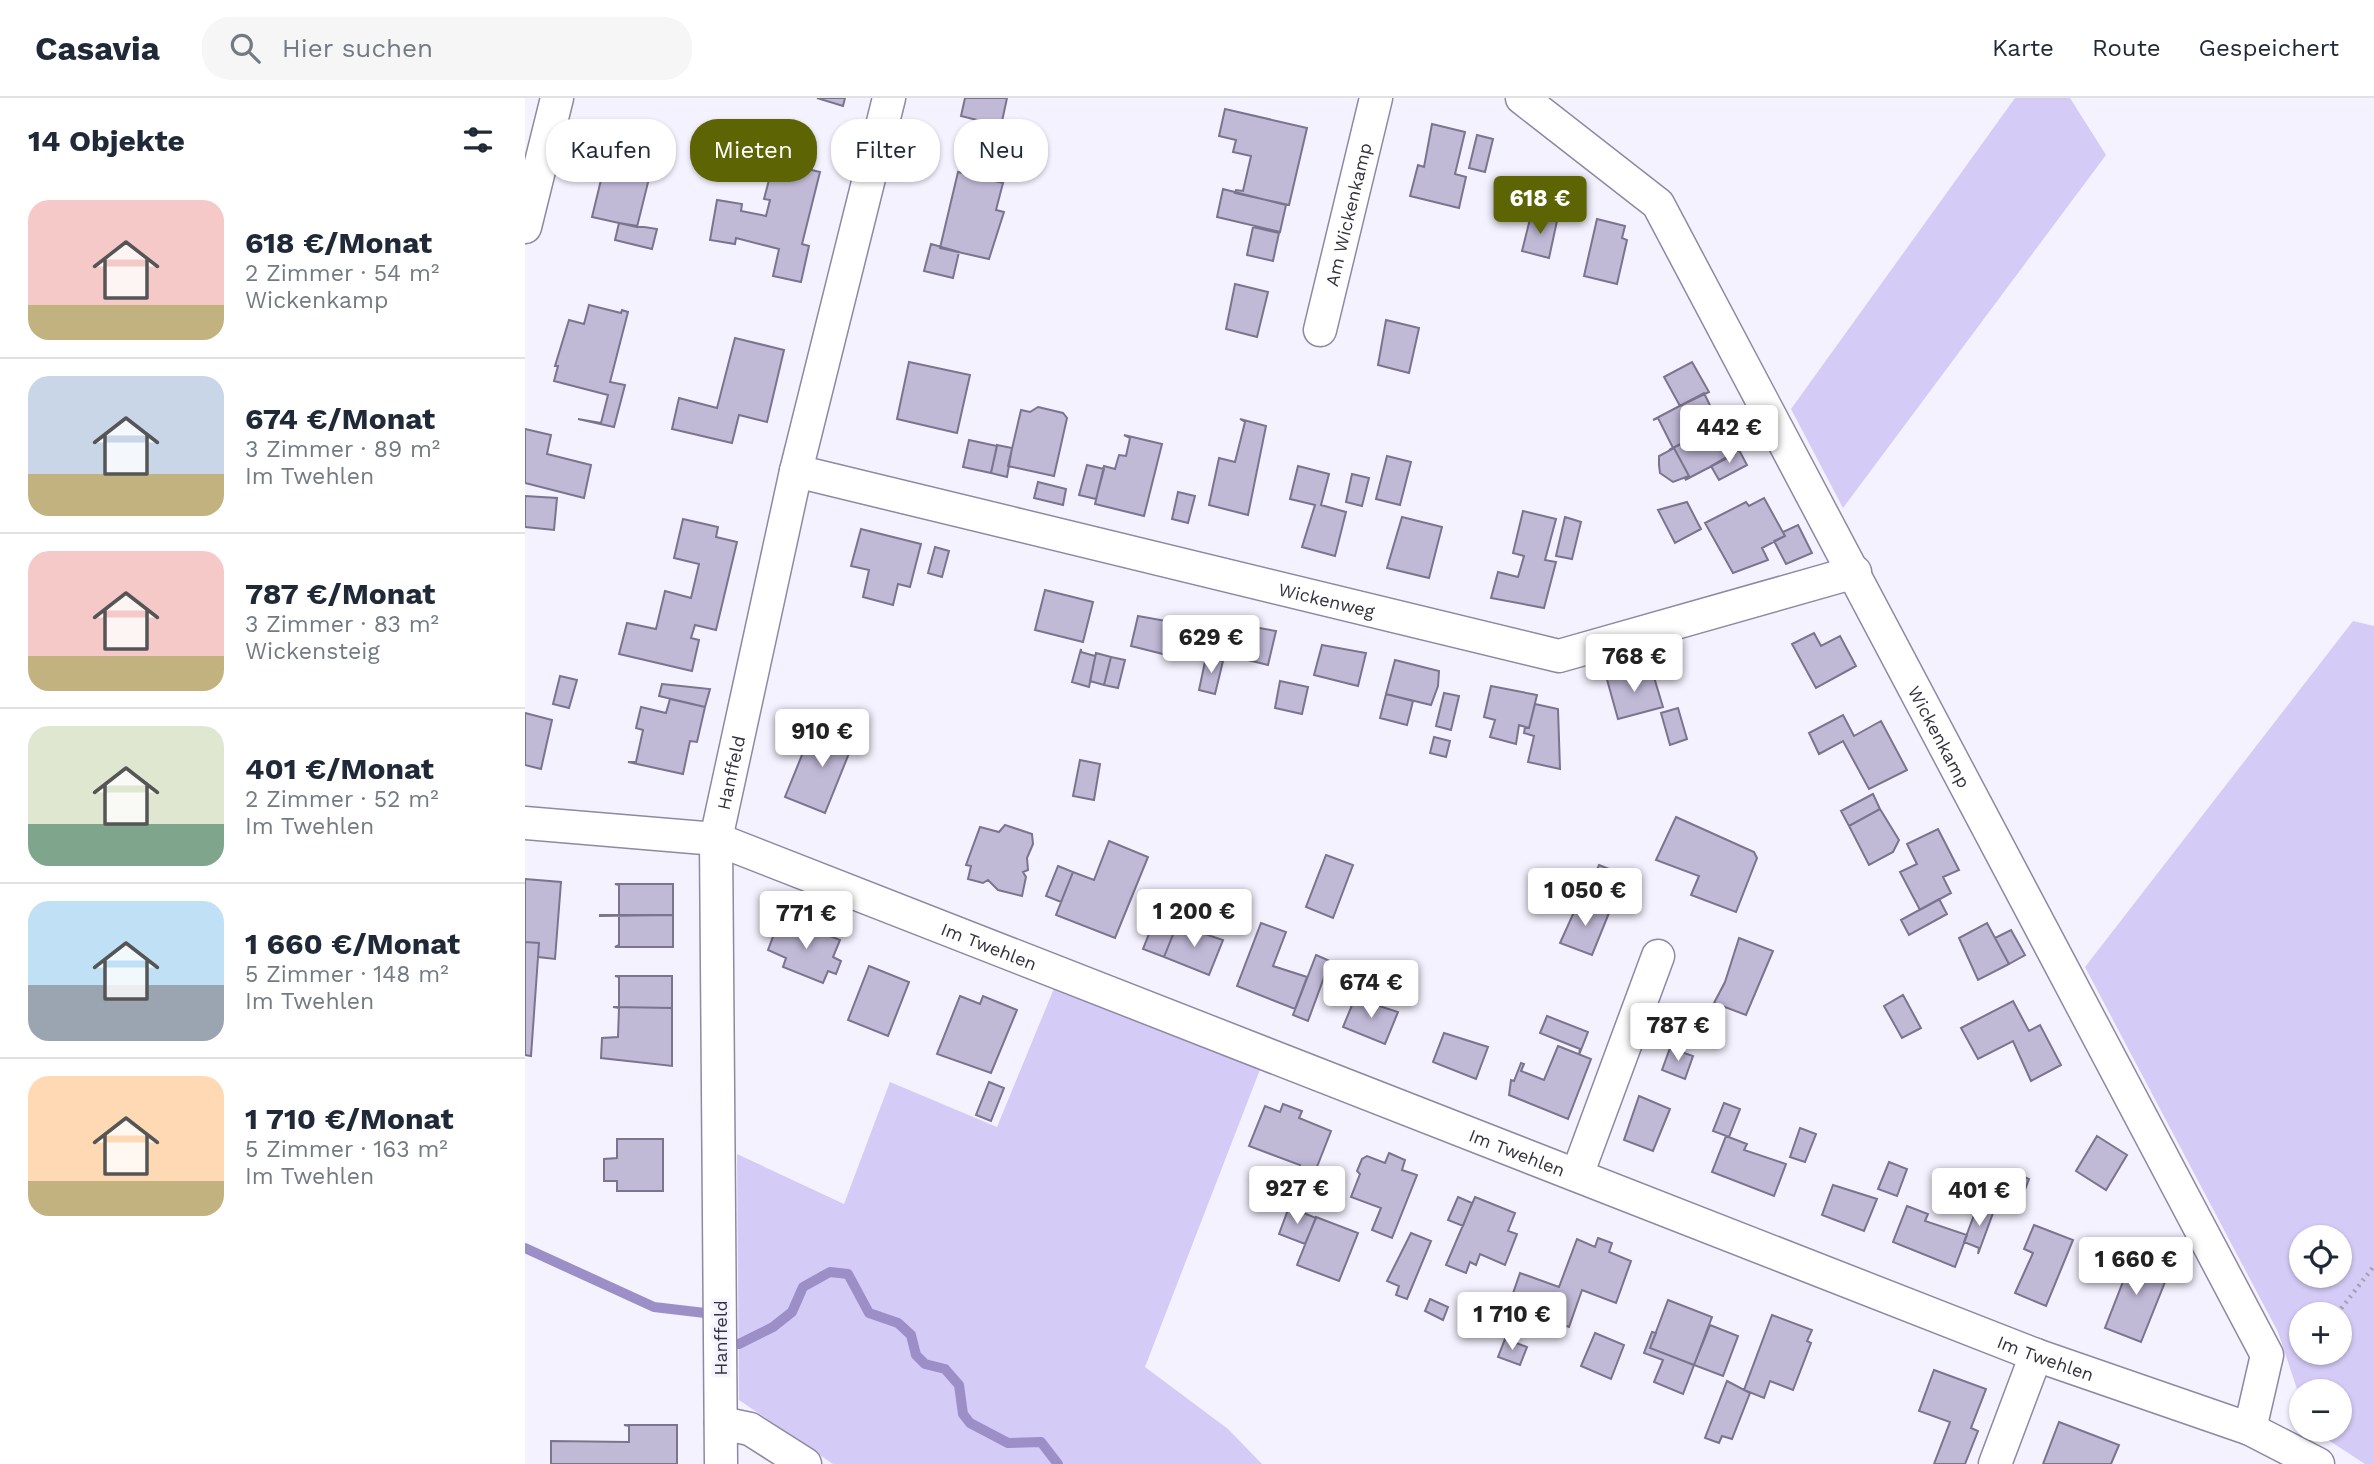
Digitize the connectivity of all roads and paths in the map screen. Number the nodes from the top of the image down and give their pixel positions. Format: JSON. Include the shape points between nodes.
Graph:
{"nodes":[{"id":1,"x":557,"y":98,"type":"edge"},
{"id":2,"x":889,"y":98,"type":"edge"},
{"id":3,"x":1376,"y":98,"type":"edge"},
{"id":4,"x":1522,"y":98,"type":"edge"},
{"id":5,"x":525,"y":227,"type":"edge"},
{"id":6,"x":1321,"y":330,"type":"dead end"},
{"id":7,"x":796,"y":471,"type":"junction"},
{"id":8,"x":1855,"y":572,"type":"junction"},
{"id":9,"x":525,"y":823,"type":"edge"},
{"id":10,"x":716,"y":839,"type":"junction"},
{"id":11,"x":1658,"y":956,"type":"dead end"},
{"id":12,"x":1577,"y":1175,"type":"junction"},
{"id":13,"x":2374,"y":1266,"type":"edge"},
{"id":14,"x":2346,"y":1302,"type":"edge"},
{"id":15,"x":2036,"y":1355,"type":"junction"},
{"id":16,"x":720,"y":1423,"type":"junction"},
{"id":17,"x":2250,"y":1429,"type":"junction"},
{"id":18,"x":721,"y":1464,"type":"edge"},
{"id":19,"x":806,"y":1464,"type":"edge"},
{"id":20,"x":1996,"y":1464,"type":"edge"},
{"id":21,"x":2318,"y":1464,"type":"edge"}],
"edges":[{"from":1,"to":5,"type":"street"},
{"from":2,"to":7,"type":"street","name":"Hanffeld"},
{"from":3,"to":6,"type":"street","name":"Am Wickenkamp"},
{"from":4,"to":8,"type":"street","name":"Wickenkamp","via":[[1658,204]]},
{"from":7,"to":8,"type":"street","name":"Wickenweg","via":[[1559,656]]},
{"from":7,"to":10,"type":"street","name":"Hanffeld"},
{"from":8,"to":17,"type":"street","name":"Wickenkamp","via":[[2267,1354]]},
{"from":9,"to":10,"type":"street","name":"Im Twehlen"},
{"from":10,"to":12,"type":"street","name":"Im Twehlen"},
{"from":10,"to":16,"type":"street","name":"Hanffeld"},
{"from":11,"to":12,"type":"street"},
{"from":12,"to":15,"type":"street","name":"Im Twehlen"},
{"from":13,"to":14,"type":"path"},
{"from":15,"to":17,"type":"street","name":"Im Twehlen"},
{"from":15,"to":20,"type":"street"},
{"from":16,"to":18,"type":"street","name":"Hanffeld"},
{"from":16,"to":19,"type":"street","via":[[750,1429]]},
{"from":17,"to":21,"type":"street","name":"Im Twehlen"}]}
